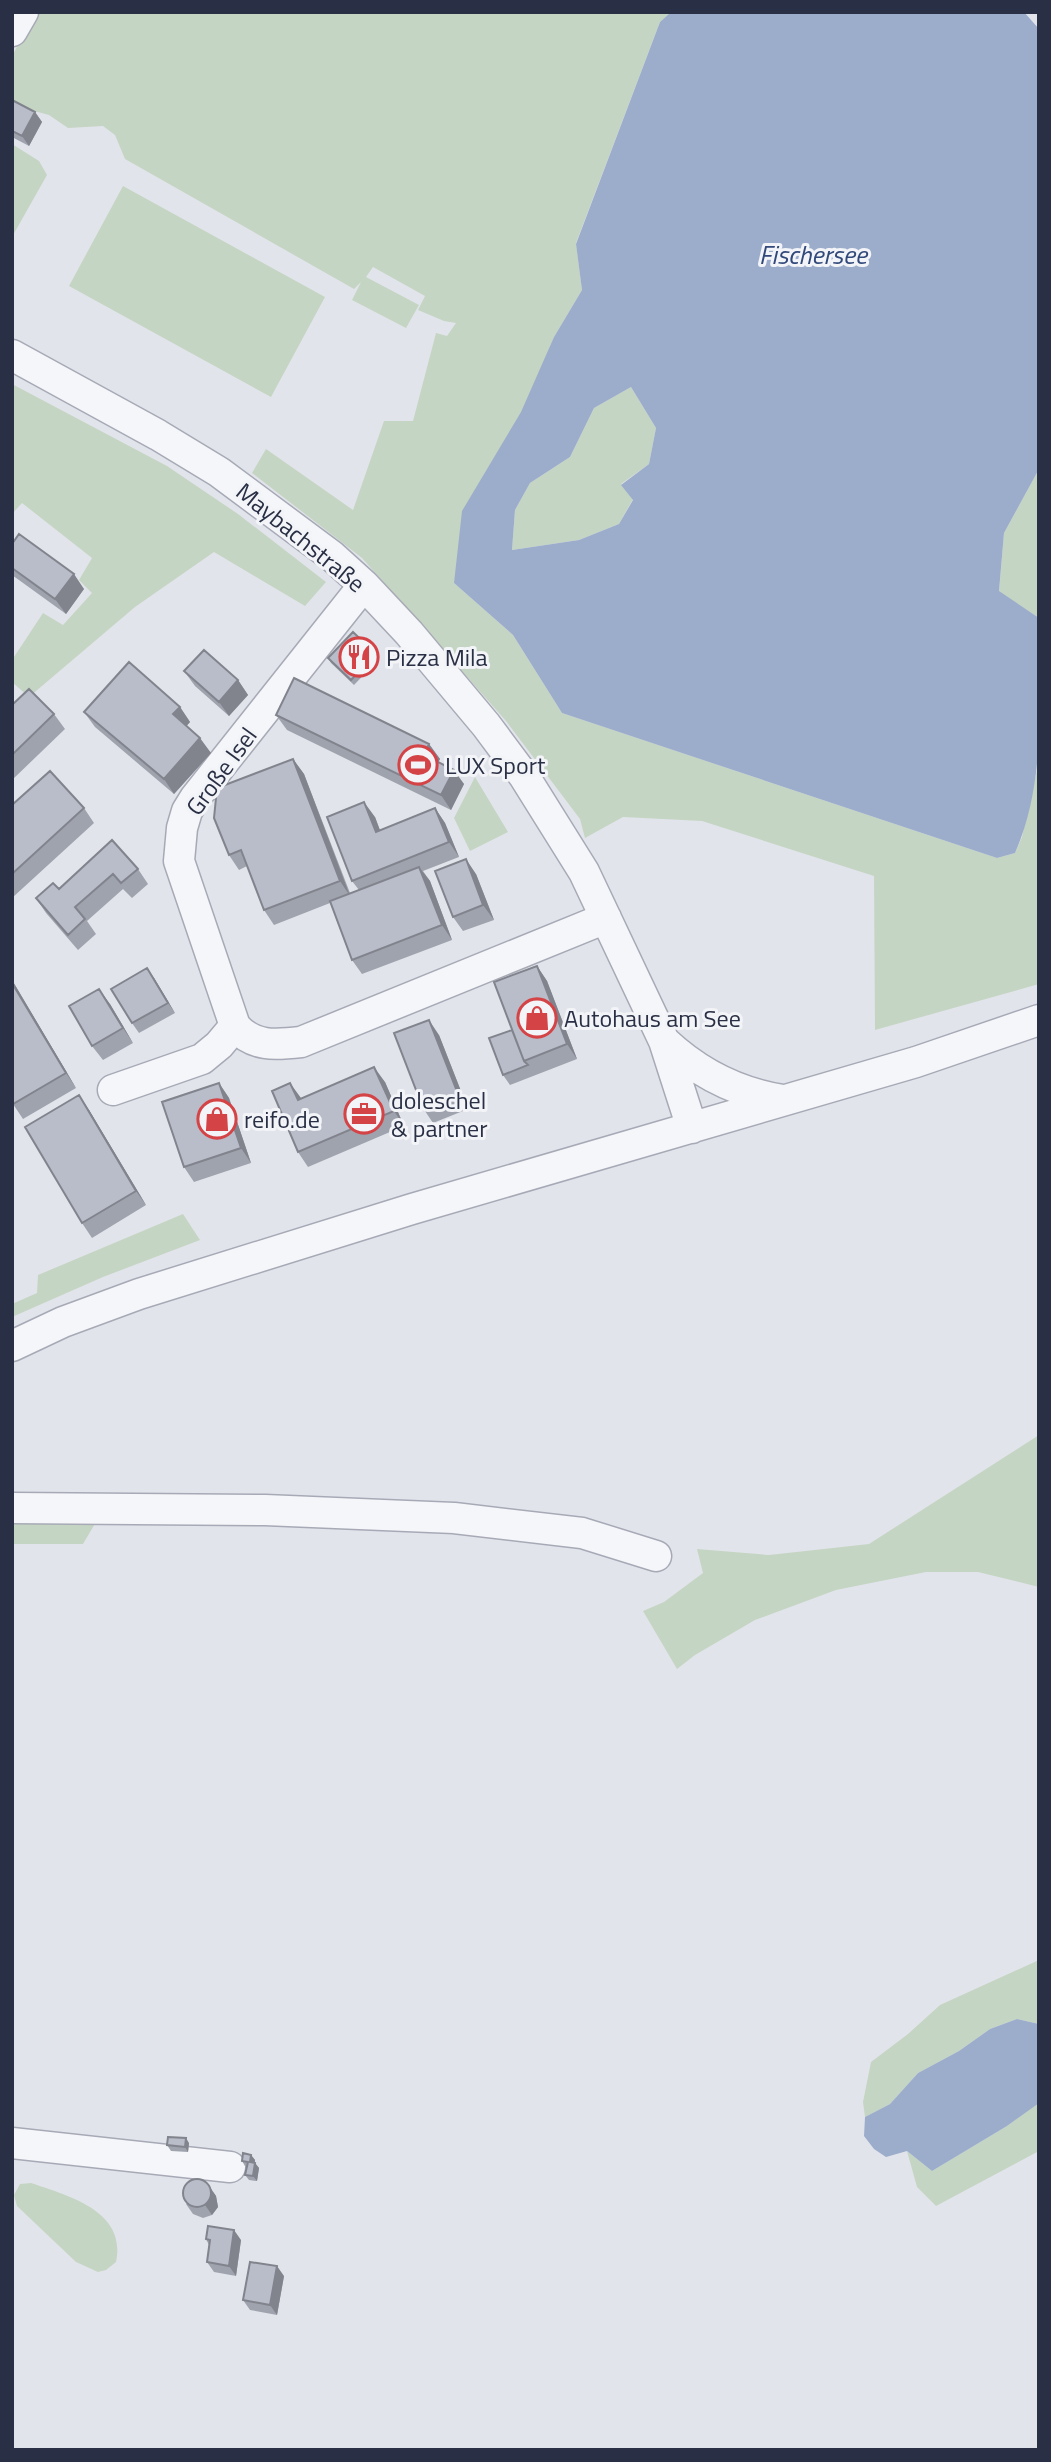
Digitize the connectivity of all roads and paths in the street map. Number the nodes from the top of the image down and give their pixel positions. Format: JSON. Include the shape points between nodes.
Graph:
{"nodes":[{"id":1,"x":23,"y":12,"type":"edge"},
{"id":2,"x":12,"y":32,"type":"edge"},
{"id":3,"x":12,"y":355,"type":"edge"},
{"id":4,"x":364,"y":585,"type":"junction"},
{"id":5,"x":606,"y":918,"type":"junction"},
{"id":6,"x":1039,"y":1020,"type":"edge"},
{"id":7,"x":235,"y":1026,"type":"junction"},
{"id":8,"x":664,"y":1041,"type":"junction"},
{"id":9,"x":113,"y":1090,"type":"dead end"},
{"id":10,"x":786,"y":1101,"type":"junction"},
{"id":11,"x":692,"y":1128,"type":"junction"},
{"id":12,"x":12,"y":1346,"type":"edge"},
{"id":13,"x":12,"y":1508,"type":"edge"},
{"id":14,"x":656,"y":1556,"type":"dead end"},
{"id":15,"x":12,"y":2143,"type":"edge"},
{"id":16,"x":230,"y":2167,"type":"dead end"}],
"edges":[{"from":1,"to":2,"type":"street"},
{"from":3,"to":4,"type":"street","name":"Maybachstraße","via":[[219,472]]},
{"from":4,"to":5,"type":"street","name":"Maybachstraße","via":[[486,725],[524,776],[584,872]]},
{"from":4,"to":7,"type":"street","name":"Große Isel","via":[[195,798],[182,828],[179,861]]},
{"from":5,"to":7,"type":"street","via":[[300,1042],[257,1043]]},
{"from":5,"to":8,"type":"street","name":"Maybachstraße"},
{"from":6,"to":10,"type":"street"},
{"from":7,"to":9,"type":"street","via":[[202,1059]]},
{"from":8,"to":10,"type":"street","via":[[718,1081]]},
{"from":8,"to":11,"type":"street","name":"Maybachstraße"},
{"from":10,"to":11,"type":"street"},
{"from":11,"to":12,"type":"street","via":[[139,1294]]},
{"from":13,"to":14,"type":"street","via":[[265,1510],[454,1518],[582,1532]]},
{"from":15,"to":16,"type":"street"}]}
